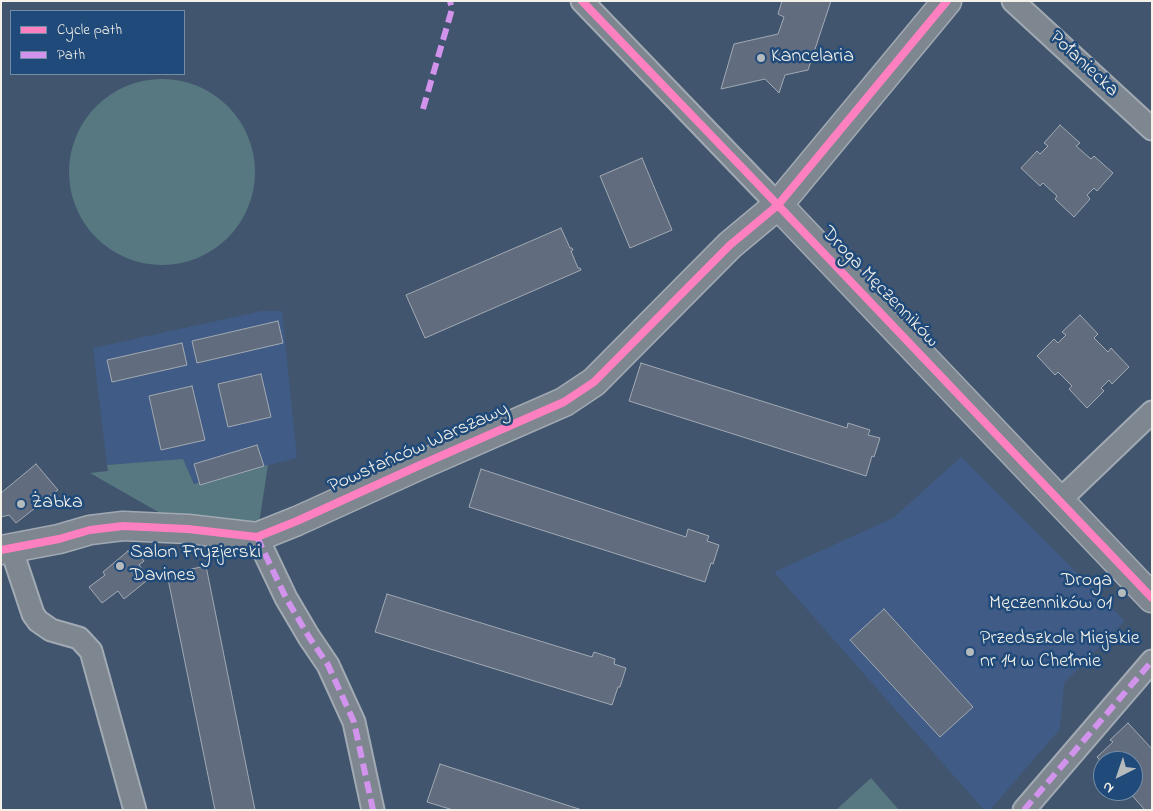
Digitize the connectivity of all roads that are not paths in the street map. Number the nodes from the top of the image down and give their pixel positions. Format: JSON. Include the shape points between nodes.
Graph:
{"nodes":[{"id":1,"x":582,"y":1,"type":"edge"},
{"id":2,"x":947,"y":1,"type":"edge"},
{"id":3,"x":1013,"y":1,"type":"edge"},
{"id":4,"x":1152,"y":129,"type":"edge"},
{"id":5,"x":778,"y":205,"type":"junction"},
{"id":6,"x":1152,"y":412,"type":"edge"},
{"id":7,"x":1059,"y":500,"type":"junction"},
{"id":8,"x":257,"y":537,"type":"junction"},
{"id":9,"x":6,"y":549,"type":"edge"},
{"id":10,"x":1152,"y":598,"type":"edge"},
{"id":11,"x":1152,"y":661,"type":"edge"},
{"id":12,"x":135,"y":810,"type":"edge"},
{"id":13,"x":373,"y":810,"type":"edge"},
{"id":14,"x":1024,"y":810,"type":"edge"}],
"edges":[{"from":1,"to":5,"type":"street","name":"Droga Męczenników"},
{"from":2,"to":5,"type":"street","name":"Powstańców Warszawy"},
{"from":3,"to":4,"type":"street","name":"Połaniecka"},
{"from":5,"to":7,"type":"street","name":"Droga Męczenników"},
{"from":5,"to":8,"type":"street","name":"Powstańców Warszawy","via":[[730,245],[594,382],[564,402]]},
{"from":6,"to":7,"type":"street"},
{"from":7,"to":10,"type":"street","name":"Droga Męczenników"},
{"from":8,"to":9,"type":"street","name":"Powstańców Warszawy","via":[[123,526]]},
{"from":8,"to":13,"type":"street","via":[[286,598],[328,665],[354,722]]},
{"from":9,"to":12,"type":"street","via":[[38,621],[51,630],[79,638],[91,651]]},
{"from":11,"to":14,"type":"street"}]}
